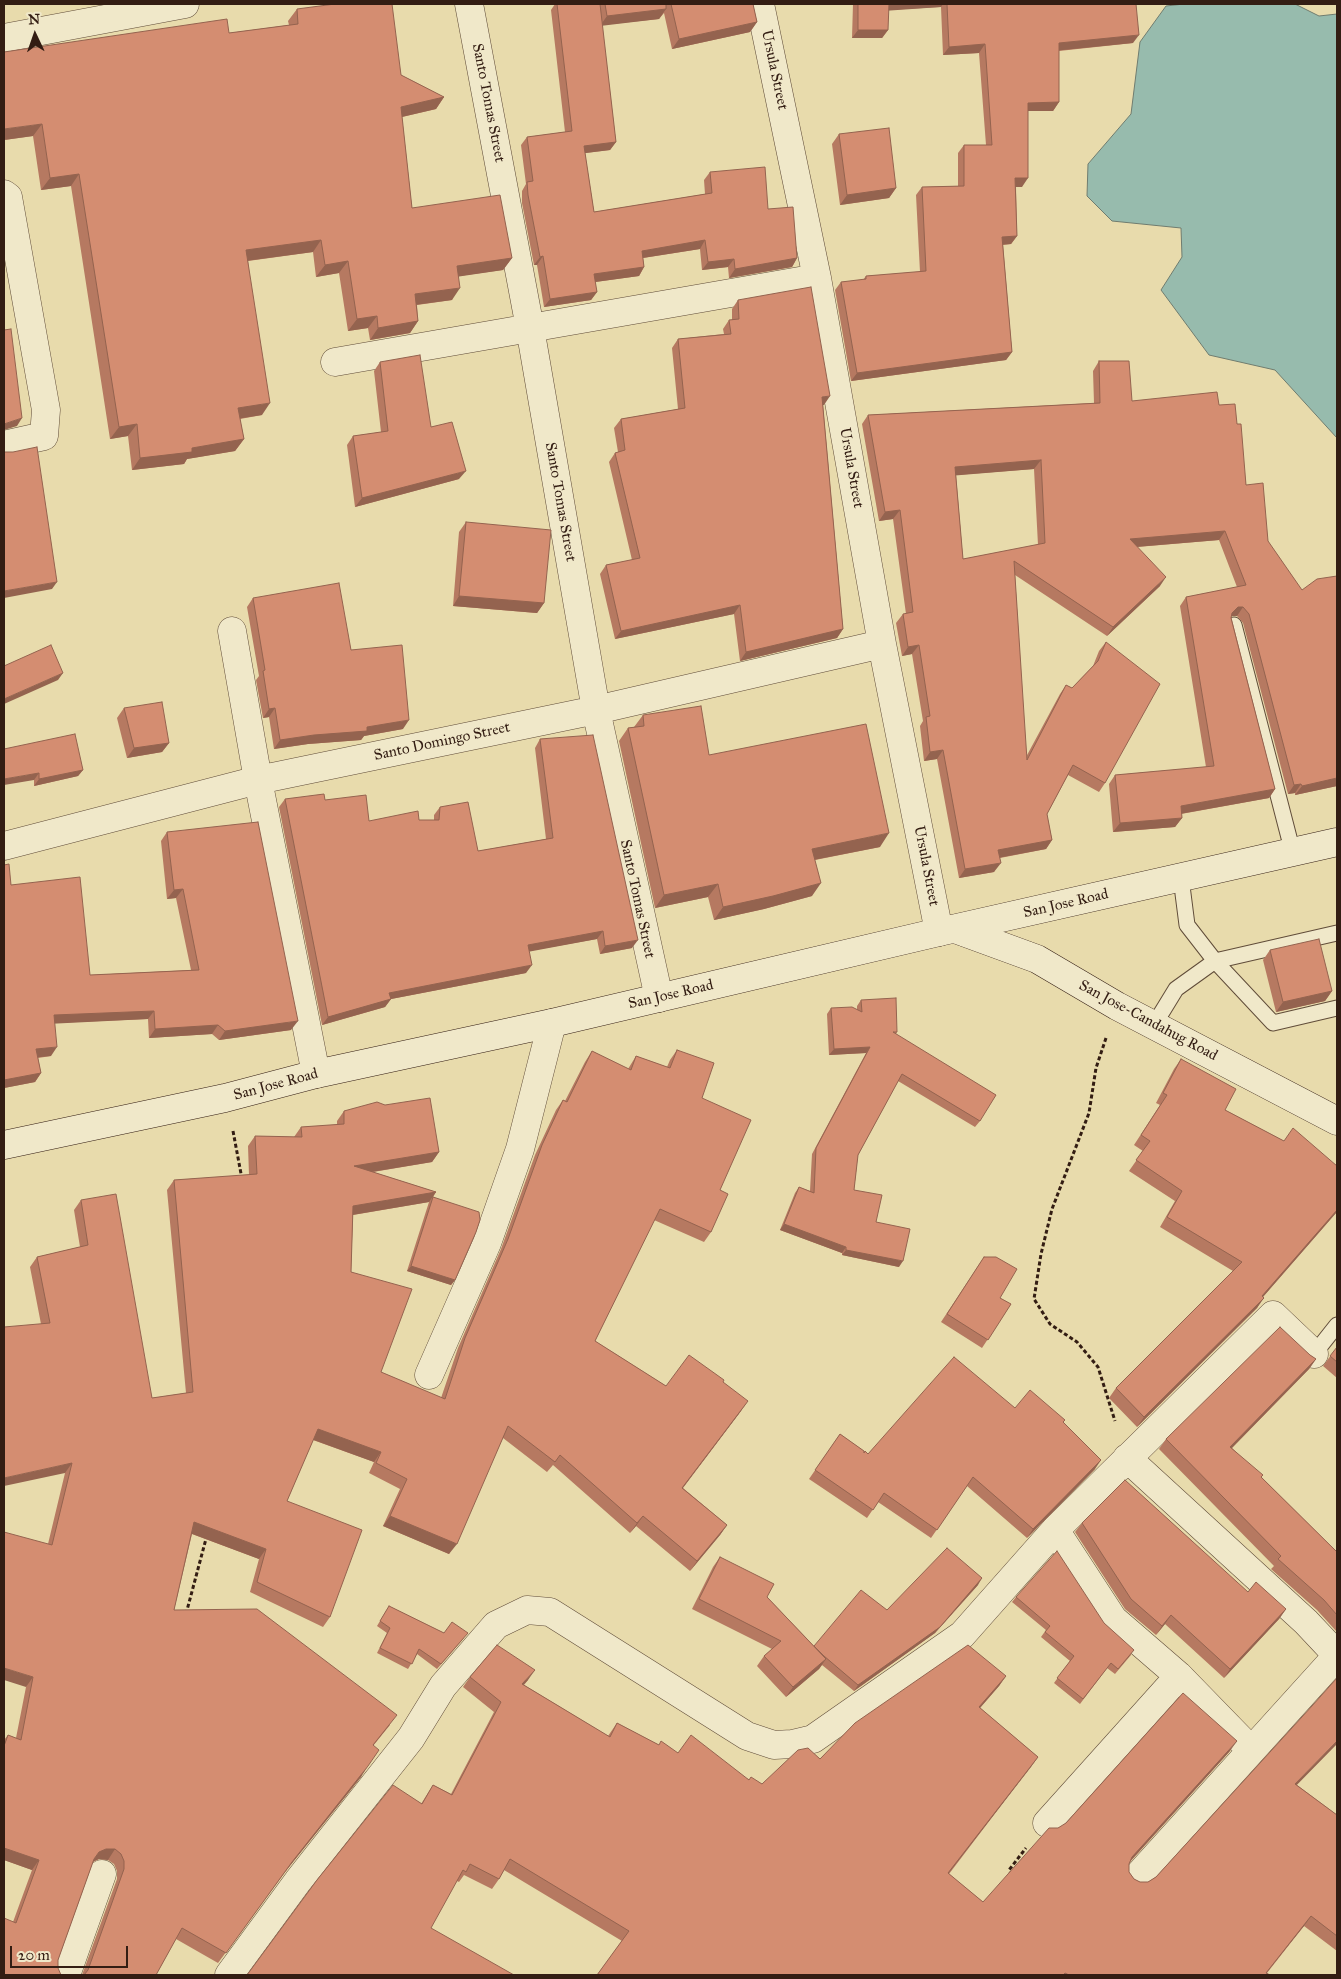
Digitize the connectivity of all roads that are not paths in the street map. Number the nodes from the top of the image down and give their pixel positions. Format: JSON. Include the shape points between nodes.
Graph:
{"nodes":[{"id":1,"x":185,"y":4,"type":"edge"},
{"id":2,"x":469,"y":4,"type":"edge"},
{"id":3,"x":760,"y":4,"type":"edge"},
{"id":4,"x":4,"y":38,"type":"edge"},
{"id":5,"x":4,"y":194,"type":"edge"},
{"id":6,"x":817,"y":278,"type":"junction"},
{"id":7,"x":530,"y":328,"type":"junction"},
{"id":8,"x":335,"y":362,"type":"dead end"},
{"id":9,"x":4,"y":445,"type":"edge"},
{"id":10,"x":1234,"y":625,"type":"edge"},
{"id":11,"x":232,"y":631,"type":"dead end"},
{"id":12,"x":882,"y":644,"type":"junction"},
{"id":13,"x":596,"y":710,"type":"junction"},
{"id":14,"x":258,"y":780,"type":"junction"},
{"id":15,"x":1337,"y":842,"type":"edge"},
{"id":16,"x":4,"y":846,"type":"edge"},
{"id":17,"x":1292,"y":853,"type":"junction"},
{"id":18,"x":1181,"y":878,"type":"junction"},
{"id":19,"x":948,"y":931,"type":"junction"},
{"id":20,"x":1337,"y":933,"type":"edge"},
{"id":21,"x":1215,"y":961,"type":"junction"},
{"id":22,"x":659,"y":998,"type":"junction"},
{"id":23,"x":1337,"y":1008,"type":"edge"},
{"id":24,"x":552,"y":1024,"type":"junction"},
{"id":25,"x":1154,"y":1024,"type":"junction"},
{"id":26,"x":316,"y":1074,"type":"junction"},
{"id":27,"x":1337,"y":1121,"type":"edge"},
{"id":28,"x":4,"y":1145,"type":"edge"},
{"id":29,"x":1337,"y":1325,"type":"edge"},
{"id":30,"x":1314,"y":1354,"type":"joint"},
{"id":31,"x":429,"y":1375,"type":"dead end"},
{"id":32,"x":1127,"y":1458,"type":"junction"},
{"id":33,"x":1054,"y":1530,"type":"junction"},
{"id":34,"x":1337,"y":1656,"type":"edge"},
{"id":35,"x":1179,"y":1676,"type":"junction"},
{"id":36,"x":1251,"y":1750,"type":"junction"},
{"id":37,"x":1047,"y":1823,"type":"road end"},
{"id":38,"x":102,"y":1874,"type":"dead end"},
{"id":39,"x":1137,"y":1877,"type":"dead end"},
{"id":40,"x":66,"y":1975,"type":"edge"},
{"id":41,"x":229,"y":1975,"type":"edge"}],
"edges":[{"from":1,"to":4,"type":"street"},
{"from":2,"to":7,"type":"street","name":"Santo Tomas Street"},
{"from":3,"to":6,"type":"street","name":"Ursula Street"},
{"from":5,"to":9,"type":"street","via":[[8,197],[46,410],[44,436]]},
{"from":6,"to":7,"type":"street"},
{"from":6,"to":12,"type":"street","name":"Ursula Street"},
{"from":7,"to":8,"type":"street"},
{"from":7,"to":13,"type":"street","name":"Santo Tomas Street"},
{"from":10,"to":17,"type":"lane"},
{"from":11,"to":14,"type":"street"},
{"from":12,"to":13,"type":"street","name":"Santo Domingo Street"},
{"from":12,"to":19,"type":"street","name":"Ursula Street"},
{"from":13,"to":14,"type":"street","name":"Santo Domingo Street"},
{"from":13,"to":22,"type":"street","name":"Santo Tomas Street"},
{"from":14,"to":16,"type":"street","name":"Santo Domingo Street"},
{"from":14,"to":26,"type":"street"},
{"from":15,"to":17,"type":"street","name":"San Jose Road"},
{"from":17,"to":18,"type":"street","name":"San Jose Road"},
{"from":18,"to":19,"type":"street","name":"San Jose Road"},
{"from":18,"to":21,"type":"lane","via":[[1187,925]]},
{"from":19,"to":22,"type":"street","name":"San Jose Road"},
{"from":19,"to":25,"type":"street","name":"San Jose-Candahug Road","via":[[1037,959],[1116,1006]]},
{"from":20,"to":21,"type":"lane"},
{"from":21,"to":23,"type":"lane","via":[[1272,1023]]},
{"from":21,"to":25,"type":"lane","via":[[1176,989]]},
{"from":22,"to":24,"type":"street","name":"San Jose Road"},
{"from":24,"to":26,"type":"street","name":"San Jose Road"},
{"from":24,"to":31,"type":"street","via":[[516,1158],[487,1243]]},
{"from":25,"to":27,"type":"street","name":"San Jose-Candahug Road"},
{"from":26,"to":28,"type":"street","name":"San Jose Road","via":[[225,1098]]},
{"from":29,"to":30,"type":"lane"},
{"from":30,"to":32,"type":"street","via":[[1273,1315]]},
{"from":32,"to":33,"type":"street"},
{"from":32,"to":34,"type":"street","via":[[1306,1622]]},
{"from":33,"to":35,"type":"street","via":[[1113,1619]]},
{"from":33,"to":41,"type":"street","via":[[962,1635],[813,1739],[792,1744],[774,1745],[747,1736],[550,1612],[527,1610],[496,1625],[443,1686],[412,1738],[298,1881]]},
{"from":34,"to":36,"type":"street"},
{"from":35,"to":36,"type":"street"},
{"from":35,"to":37,"type":"street"},
{"from":36,"to":39,"type":"street"},
{"from":38,"to":40,"type":"street"}]}
